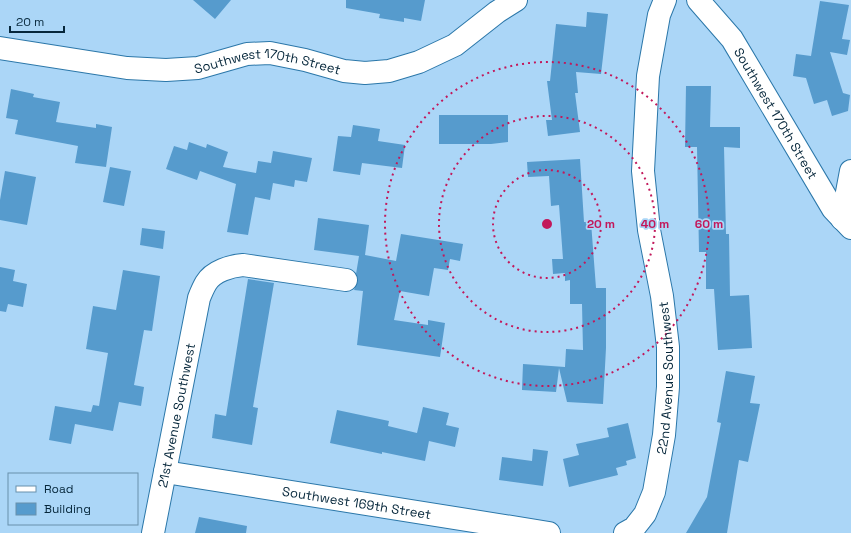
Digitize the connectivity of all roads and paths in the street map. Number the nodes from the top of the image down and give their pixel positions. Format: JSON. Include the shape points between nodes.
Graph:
{"nodes":[{"id":1,"x":516,"y":0,"type":"edge"},
{"id":2,"x":665,"y":0,"type":"edge"},
{"id":3,"x":698,"y":0,"type":"edge"},
{"id":4,"x":0,"y":48,"type":"edge"},
{"id":5,"x":851,"y":171,"type":"edge"},
{"id":6,"x":847,"y":223,"type":"edge"},
{"id":7,"x":346,"y":280,"type":"dead end"},
{"id":8,"x":165,"y":472,"type":"junction"},
{"id":9,"x":153,"y":533,"type":"edge"},
{"id":10,"x":549,"y":533,"type":"edge"},
{"id":11,"x":625,"y":533,"type":"edge"}],
"edges":[{"from":1,"to":4,"type":"street","name":"Southwest 170th Street","via":[[455,45],[419,62],[389,71],[344,71],[270,53],[247,54],[198,68],[127,68]]},
{"from":2,"to":11,"type":"street","name":"22nd Avenue Southwest","via":[[659,15],[648,76],[643,171],[649,230],[665,318],[668,387],[664,435],[654,492],[645,514],[634,528]]},
{"from":3,"to":6,"type":"street","name":"Southwest 170th Street","via":[[732,39],[833,209]]},
{"from":5,"to":6,"type":"street"},
{"from":7,"to":8,"type":"street","name":"21st Avenue Southwest","via":[[243,265],[224,269],[206,282],[199,298]]},
{"from":8,"to":9,"type":"street","name":"21st Avenue Southwest"},
{"from":8,"to":10,"type":"street","name":"Southwest 169th Street"}]}
